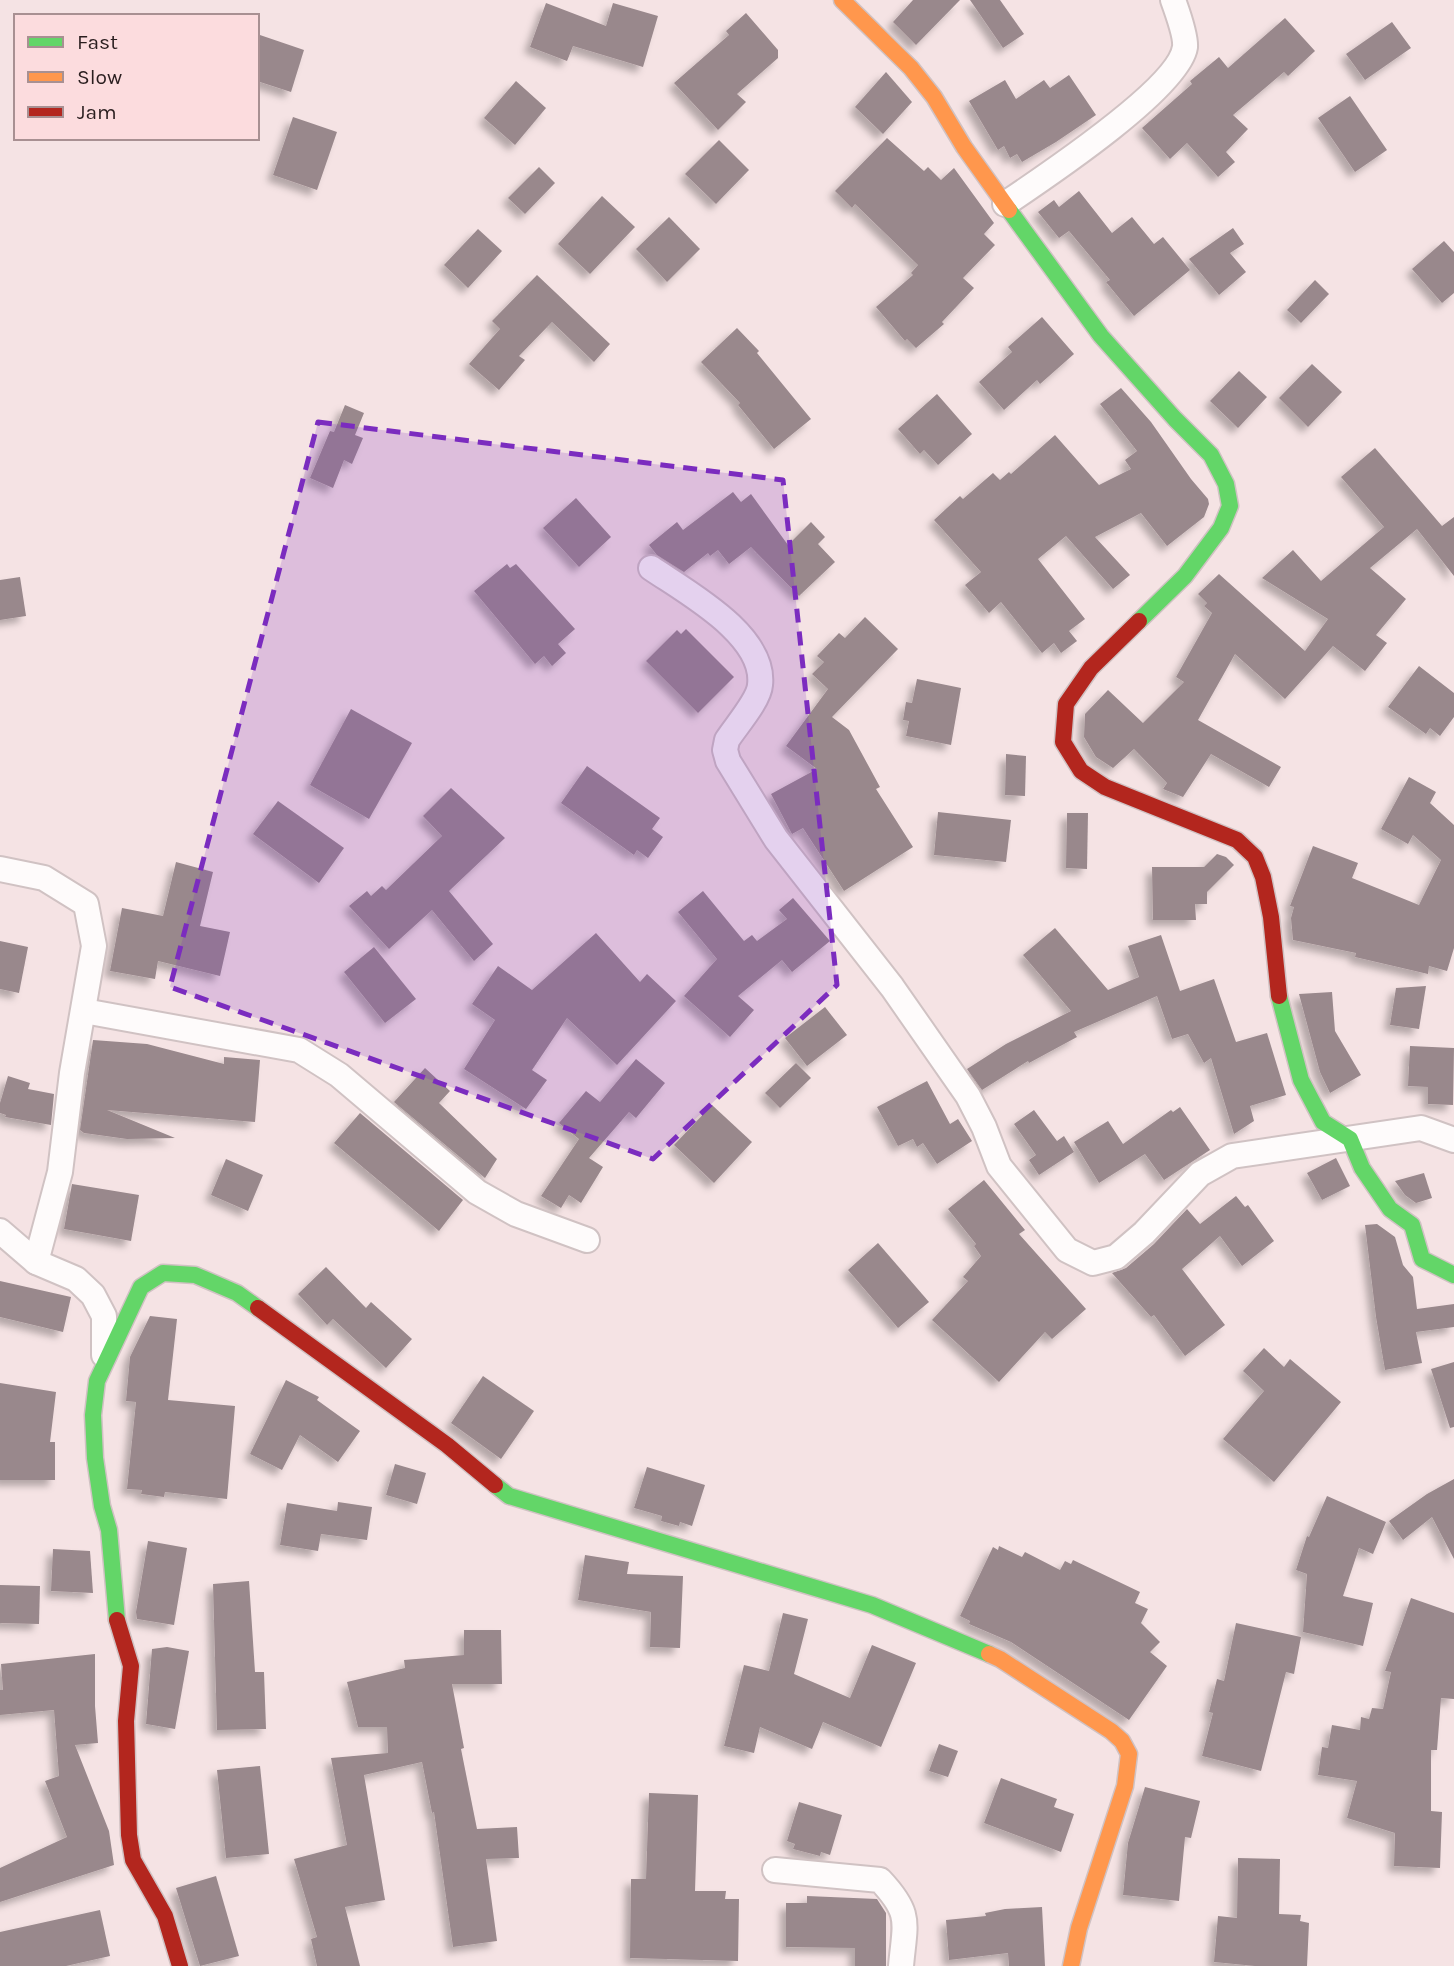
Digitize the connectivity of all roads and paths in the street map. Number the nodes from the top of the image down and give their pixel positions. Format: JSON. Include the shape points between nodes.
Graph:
{"nodes":[{"id":1,"x":842,"y":0,"type":"edge"},
{"id":2,"x":1173,"y":0,"type":"edge"},
{"id":3,"x":1005,"y":204,"type":"junction"},
{"id":4,"x":651,"y":568,"type":"dead end"},
{"id":5,"x":0,"y":869,"type":"edge"},
{"id":6,"x":84,"y":1011,"type":"junction"},
{"id":7,"x":1350,"y":1139,"type":"junction"},
{"id":8,"x":1454,"y":1140,"type":"edge"},
{"id":9,"x":0,"y":1231,"type":"edge"},
{"id":10,"x":587,"y":1240,"type":"dead end"},
{"id":11,"x":36,"y":1262,"type":"junction"},
{"id":12,"x":1454,"y":1275,"type":"edge"},
{"id":13,"x":103,"y":1368,"type":"junction"},
{"id":14,"x":775,"y":1870,"type":"dead end"},
{"id":15,"x":180,"y":1966,"type":"edge"},
{"id":16,"x":901,"y":1966,"type":"edge"},
{"id":17,"x":1071,"y":1966,"type":"edge"}],
"edges":[{"from":1,"to":3,"type":"street","via":[[911,68]]},
{"from":2,"to":3,"type":"street","via":[[1185,45],[1179,64],[1078,155]]},
{"from":3,"to":7,"type":"street","via":[[1101,336],[1211,455],[1226,484],[1230,506],[1221,528],[1185,576],[1091,668],[1066,704],[1063,742],[1081,771],[1105,787],[1237,840],[1255,857],[1264,877],[1271,917],[1280,1007],[1301,1080],[1323,1122]]},
{"from":4,"to":7,"type":"street","via":[[722,617],[752,651],[761,687],[727,740],[728,761],[776,839],[892,987],[968,1096],[999,1166],[1068,1250],[1093,1264],[1115,1257],[1199,1174],[1233,1156]]},
{"from":5,"to":6,"type":"street","via":[[44,878],[86,904],[94,946]]},
{"from":6,"to":10,"type":"street","via":[[299,1050],[339,1075],[477,1192],[516,1214]]},
{"from":6,"to":11,"type":"street","via":[[60,1172]]},
{"from":7,"to":8,"type":"street","via":[[1420,1128]]},
{"from":7,"to":12,"type":"street","via":[[1362,1168],[1390,1209],[1412,1225],[1422,1259]]},
{"from":9,"to":11,"type":"street"},
{"from":11,"to":13,"type":"street","via":[[75,1279],[93,1295],[104,1316]]},
{"from":13,"to":15,"type":"street","via":[[93,1415],[95,1458],[118,1625],[131,1666],[126,1721],[131,1847],[133,1860],[165,1916]]},
{"from":13,"to":17,"type":"street","via":[[141,1287],[163,1273],[195,1275],[237,1293],[447,1445],[509,1496],[872,1605],[1000,1659],[1111,1731],[1129,1754],[1125,1786]]},
{"from":14,"to":16,"type":"street","via":[[880,1880],[902,1907]]}]}
